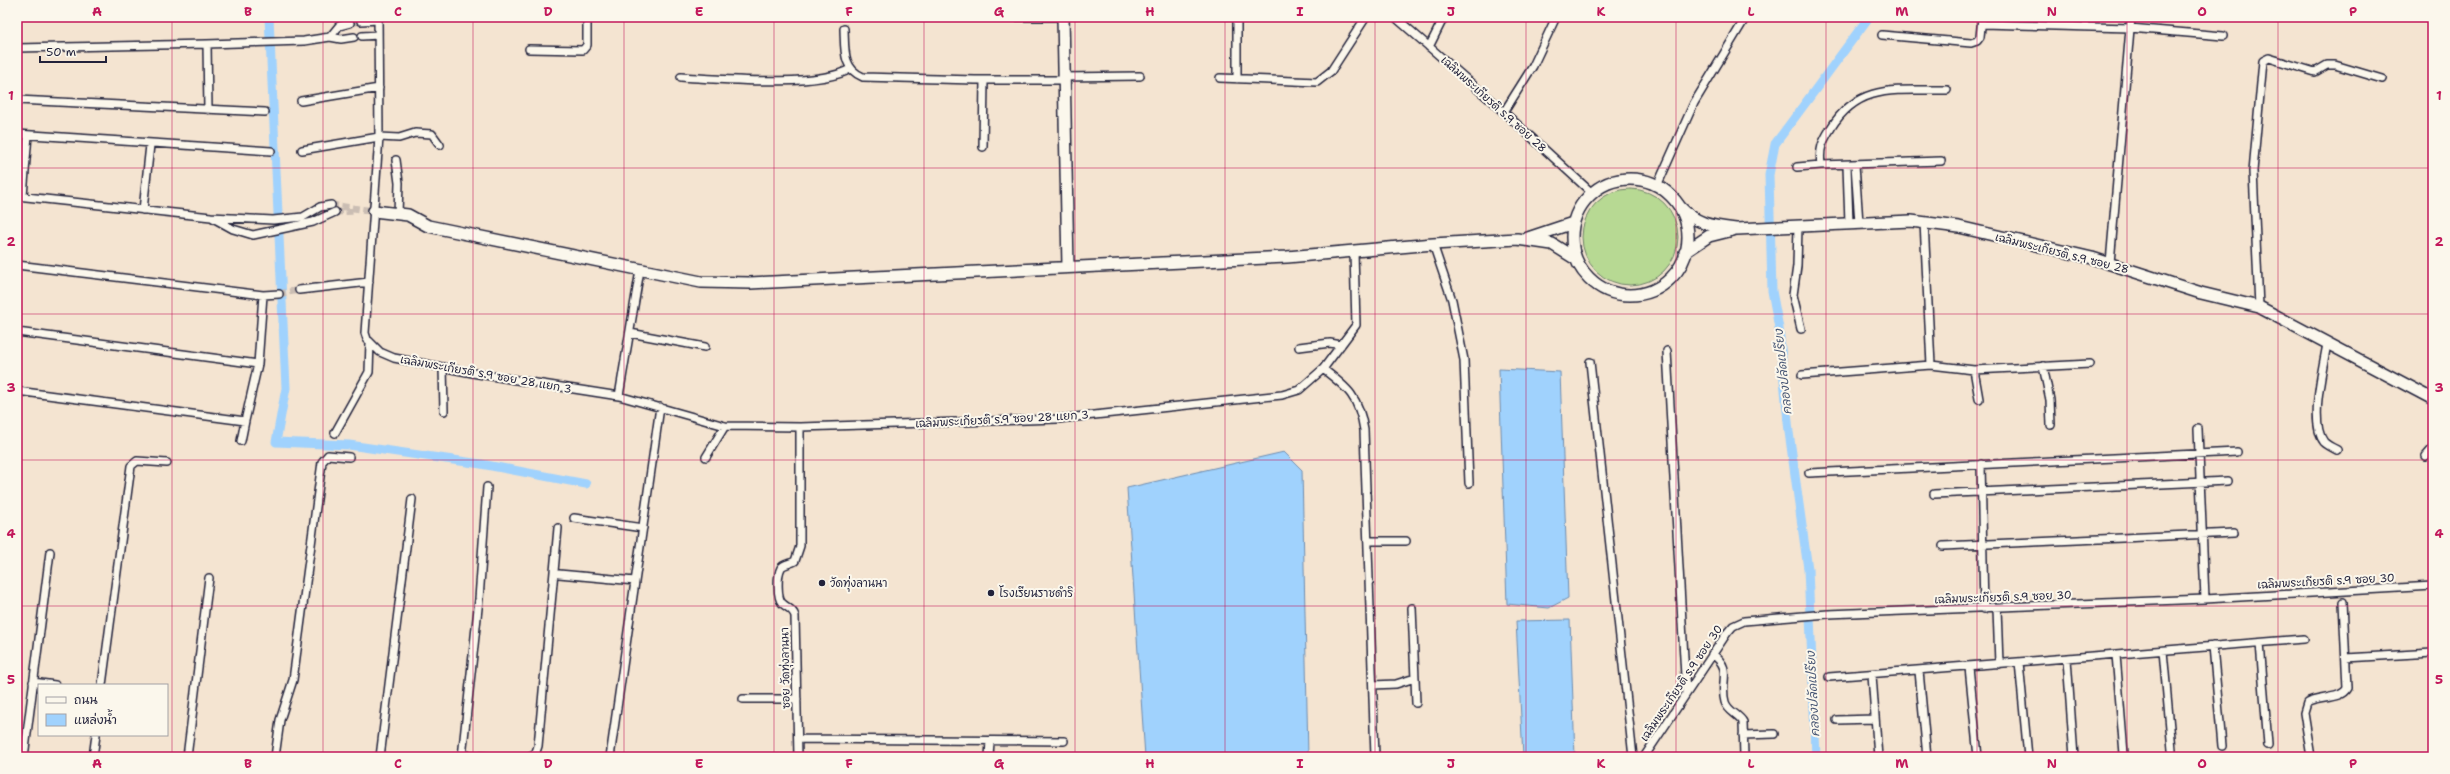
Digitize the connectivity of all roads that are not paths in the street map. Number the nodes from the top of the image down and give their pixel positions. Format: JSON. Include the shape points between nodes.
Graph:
{"nodes":[{"id":1,"x":587,"y":17,"type":"edge"},
{"id":2,"x":1009,"y":17,"type":"edge"},
{"id":3,"x":1063,"y":17,"type":"edge"},
{"id":4,"x":1237,"y":17,"type":"edge"},
{"id":5,"x":1366,"y":17,"type":"edge"},
{"id":6,"x":1395,"y":17,"type":"edge"},
{"id":7,"x":1444,"y":17,"type":"edge"},
{"id":8,"x":1556,"y":17,"type":"edge"},
{"id":9,"x":1746,"y":17,"type":"edge"},
{"id":10,"x":2131,"y":17,"type":"edge"},
{"id":11,"x":378,"y":18,"type":"edge"},
{"id":12,"x":1982,"y":20,"type":"edge"},
{"id":13,"x":361,"y":21,"type":"dead end"},
{"id":14,"x":350,"y":23,"type":"tunnel mouth"},
{"id":15,"x":2130,"y":28,"type":"junction"},
{"id":16,"x":844,"y":29,"type":"dead end"},
{"id":17,"x":378,"y":35,"type":"junction"},
{"id":18,"x":1882,"y":35,"type":"dead end"},
{"id":19,"x":362,"y":36,"type":"dead end"},
{"id":20,"x":2224,"y":36,"type":"dead end"},
{"id":21,"x":330,"y":37,"type":"junction"},
{"id":22,"x":354,"y":37,"type":"dead end"},
{"id":23,"x":207,"y":44,"type":"junction"},
{"id":24,"x":1429,"y":47,"type":"junction"},
{"id":25,"x":17,"y":48,"type":"edge"},
{"id":26,"x":529,"y":49,"type":"dead end"},
{"id":27,"x":850,"y":69,"type":"junction"},
{"id":28,"x":1140,"y":76,"type":"dead end"},
{"id":29,"x":681,"y":77,"type":"dead end"},
{"id":30,"x":1063,"y":78,"type":"junction"},
{"id":31,"x":1220,"y":78,"type":"dead end"},
{"id":32,"x":1237,"y":79,"type":"junction"},
{"id":33,"x":2382,"y":79,"type":"dead end"},
{"id":34,"x":984,"y":80,"type":"junction"},
{"id":35,"x":379,"y":88,"type":"junction"},
{"id":36,"x":1947,"y":90,"type":"dead end"},
{"id":37,"x":17,"y":100,"type":"edge"},
{"id":38,"x":301,"y":101,"type":"dead end"},
{"id":39,"x":208,"y":110,"type":"junction"},
{"id":40,"x":265,"y":112,"type":"dead end"},
{"id":41,"x":1504,"y":112,"type":"junction"},
{"id":42,"x":17,"y":134,"type":"edge"},
{"id":43,"x":28,"y":135,"type":"junction"},
{"id":44,"x":379,"y":137,"type":"junction"},
{"id":45,"x":150,"y":144,"type":"junction"},
{"id":46,"x":440,"y":145,"type":"dead end"},
{"id":47,"x":983,"y":146,"type":"dead end"},
{"id":48,"x":302,"y":150,"type":"dead end"},
{"id":49,"x":271,"y":151,"type":"dead end"},
{"id":50,"x":396,"y":160,"type":"dead end"},
{"id":51,"x":1941,"y":161,"type":"dead end"},
{"id":52,"x":1821,"y":165,"type":"junction"},
{"id":53,"x":1855,"y":165,"type":"junction"},
{"id":54,"x":1847,"y":166,"type":"junction"},
{"id":55,"x":1797,"y":167,"type":"dead end"},
{"id":56,"x":1657,"y":186,"type":"junction"},
{"id":57,"x":1592,"y":193,"type":"junction"},
{"id":58,"x":20,"y":196,"type":"edge"},
{"id":59,"x":331,"y":204,"type":"tunnel mouth"},
{"id":60,"x":1679,"y":206,"type":"junction"},
{"id":61,"x":144,"y":210,"type":"junction"},
{"id":62,"x":374,"y":211,"type":"junction"},
{"id":63,"x":335,"y":212,"type":"tunnel mouth"},
{"id":64,"x":398,"y":214,"type":"junction"},
{"id":65,"x":211,"y":217,"type":"junction"},
{"id":66,"x":1924,"y":222,"type":"junction"},
{"id":67,"x":1573,"y":223,"type":"junction"},
{"id":68,"x":1854,"y":223,"type":"junction"},
{"id":69,"x":1798,"y":226,"type":"junction"},
{"id":70,"x":1737,"y":229,"type":"junction"},
{"id":71,"x":1517,"y":240,"type":"junction"},
{"id":72,"x":1432,"y":244,"type":"junction"},
{"id":73,"x":1354,"y":252,"type":"junction"},
{"id":74,"x":1685,"y":252,"type":"junction"},
{"id":75,"x":1576,"y":259,"type":"junction"},
{"id":76,"x":2110,"y":263,"type":"junction"},
{"id":77,"x":17,"y":265,"type":"edge"},
{"id":78,"x":1068,"y":267,"type":"junction"},
{"id":79,"x":640,"y":270,"type":"junction"},
{"id":80,"x":369,"y":282,"type":"junction"},
{"id":81,"x":299,"y":290,"type":"tunnel mouth"},
{"id":82,"x":279,"y":294,"type":"tunnel mouth"},
{"id":83,"x":263,"y":295,"type":"junction"},
{"id":84,"x":2259,"y":307,"type":"junction"},
{"id":85,"x":1801,"y":329,"type":"dead end"},
{"id":86,"x":17,"y":332,"type":"edge"},
{"id":87,"x":630,"y":333,"type":"junction"},
{"id":88,"x":370,"y":342,"type":"junction"},
{"id":89,"x":2327,"y":344,"type":"junction"},
{"id":90,"x":1341,"y":345,"type":"junction"},
{"id":91,"x":705,"y":347,"type":"dead end"},
{"id":92,"x":1299,"y":347,"type":"dead end"},
{"id":93,"x":1667,"y":351,"type":"dead end"},
{"id":94,"x":1590,"y":362,"type":"dead end"},
{"id":95,"x":258,"y":364,"type":"junction"},
{"id":96,"x":2090,"y":364,"type":"dead end"},
{"id":97,"x":1931,"y":365,"type":"junction"},
{"id":98,"x":2043,"y":366,"type":"junction"},
{"id":99,"x":443,"y":368,"type":"junction"},
{"id":100,"x":1322,"y":369,"type":"junction"},
{"id":101,"x":1974,"y":370,"type":"junction"},
{"id":102,"x":1802,"y":376,"type":"dead end"},
{"id":103,"x":17,"y":391,"type":"edge"},
{"id":104,"x":619,"y":396,"type":"junction"},
{"id":105,"x":2433,"y":399,"type":"edge"},
{"id":106,"x":1978,"y":400,"type":"dead end"},
{"id":107,"x":660,"y":407,"type":"junction"},
{"id":108,"x":444,"y":411,"type":"dead end"},
{"id":109,"x":245,"y":421,"type":"junction"},
{"id":110,"x":2051,"y":425,"type":"dead end"},
{"id":111,"x":725,"y":426,"type":"junction"},
{"id":112,"x":800,"y":427,"type":"junction"},
{"id":113,"x":2198,"y":429,"type":"dead end"},
{"id":114,"x":335,"y":433,"type":"dead end"},
{"id":115,"x":241,"y":441,"type":"dead end"},
{"id":116,"x":2433,"y":448,"type":"edge"},
{"id":117,"x":2337,"y":450,"type":"dead end"},
{"id":118,"x":2237,"y":452,"type":"dead end"},
{"id":119,"x":2198,"y":453,"type":"junction"},
{"id":120,"x":2426,"y":456,"type":"dead end"},
{"id":121,"x":349,"y":457,"type":"dead end"},
{"id":122,"x":706,"y":457,"type":"dead end"},
{"id":123,"x":167,"y":463,"type":"dead end"},
{"id":124,"x":1981,"y":464,"type":"junction"},
{"id":125,"x":1809,"y":473,"type":"dead end"},
{"id":126,"x":2228,"y":481,"type":"dead end"},
{"id":127,"x":2200,"y":482,"type":"junction"},
{"id":128,"x":1469,"y":483,"type":"dead end"},
{"id":129,"x":488,"y":487,"type":"dead end"},
{"id":130,"x":1981,"y":492,"type":"junction"},
{"id":131,"x":1934,"y":494,"type":"dead end"},
{"id":132,"x":412,"y":499,"type":"dead end"},
{"id":133,"x":574,"y":518,"type":"dead end"},
{"id":134,"x":558,"y":528,"type":"dead end"},
{"id":135,"x":643,"y":528,"type":"junction"},
{"id":136,"x":2234,"y":533,"type":"dead end"},
{"id":137,"x":2203,"y":535,"type":"junction"},
{"id":138,"x":1368,"y":541,"type":"junction"},
{"id":139,"x":1406,"y":541,"type":"dead end"},
{"id":140,"x":1983,"y":544,"type":"junction"},
{"id":141,"x":1943,"y":546,"type":"dead end"},
{"id":142,"x":50,"y":552,"type":"dead end"},
{"id":143,"x":559,"y":574,"type":"dead end"},
{"id":144,"x":209,"y":578,"type":"dead end"},
{"id":145,"x":635,"y":581,"type":"junction"},
{"id":146,"x":2433,"y":586,"type":"edge"},
{"id":147,"x":2205,"y":599,"type":"junction"},
{"id":148,"x":2343,"y":602,"type":"dead end"},
{"id":149,"x":1412,"y":608,"type":"dead end"},
{"id":150,"x":1997,"y":608,"type":"junction"},
{"id":151,"x":1984,"y":609,"type":"junction"},
{"id":152,"x":2304,"y":639,"type":"dead end"},
{"id":153,"x":2260,"y":643,"type":"junction"},
{"id":154,"x":2213,"y":646,"type":"junction"},
{"id":155,"x":2163,"y":651,"type":"junction"},
{"id":156,"x":2433,"y":653,"type":"edge"},
{"id":157,"x":1712,"y":654,"type":"junction"},
{"id":158,"x":2116,"y":655,"type":"junction"},
{"id":159,"x":2346,"y":658,"type":"junction"},
{"id":160,"x":2067,"y":659,"type":"junction"},
{"id":161,"x":2019,"y":662,"type":"junction"},
{"id":162,"x":1999,"y":664,"type":"junction"},
{"id":163,"x":1969,"y":667,"type":"junction"},
{"id":164,"x":1919,"y":671,"type":"junction"},
{"id":165,"x":1872,"y":674,"type":"junction"},
{"id":166,"x":1829,"y":677,"type":"dead end"},
{"id":167,"x":1414,"y":678,"type":"junction"},
{"id":168,"x":33,"y":682,"type":"junction"},
{"id":169,"x":48,"y":684,"type":"edge"},
{"id":170,"x":102,"y":684,"type":"edge"},
{"id":171,"x":1373,"y":685,"type":"junction"},
{"id":172,"x":1686,"y":694,"type":"junction"},
{"id":173,"x":743,"y":699,"type":"dead end"},
{"id":174,"x":797,"y":699,"type":"junction"},
{"id":175,"x":1416,"y":703,"type":"dead end"},
{"id":176,"x":1875,"y":718,"type":"junction"},
{"id":177,"x":1837,"y":720,"type":"dead end"},
{"id":178,"x":1774,"y":734,"type":"dead end"},
{"id":179,"x":1743,"y":735,"type":"junction"},
{"id":180,"x":96,"y":736,"type":"edge"},
{"id":181,"x":798,"y":739,"type":"junction"},
{"id":182,"x":990,"y":741,"type":"junction"},
{"id":183,"x":1064,"y":741,"type":"dead end"},
{"id":184,"x":2268,"y":745,"type":"dead end"},
{"id":185,"x":2222,"y":746,"type":"dead end"},
{"id":186,"x":2172,"y":750,"type":"dead end"},
{"id":187,"x":2124,"y":754,"type":"dead end"},
{"id":188,"x":462,"y":756,"type":"edge"},
{"id":189,"x":24,"y":757,"type":"edge"},
{"id":190,"x":93,"y":757,"type":"edge"},
{"id":191,"x":187,"y":757,"type":"edge"},
{"id":192,"x":275,"y":757,"type":"edge"},
{"id":193,"x":380,"y":757,"type":"edge"},
{"id":194,"x":489,"y":757,"type":"edge"},
{"id":195,"x":530,"y":757,"type":"edge"},
{"id":196,"x":610,"y":757,"type":"edge"},
{"id":197,"x":798,"y":757,"type":"edge"},
{"id":198,"x":989,"y":757,"type":"edge"},
{"id":199,"x":1375,"y":757,"type":"edge"},
{"id":200,"x":1633,"y":757,"type":"edge"},
{"id":201,"x":1644,"y":757,"type":"edge"},
{"id":202,"x":1744,"y":757,"type":"edge"},
{"id":203,"x":1878,"y":757,"type":"edge"},
{"id":204,"x":1927,"y":757,"type":"edge"},
{"id":205,"x":1978,"y":757,"type":"edge"},
{"id":206,"x":2028,"y":757,"type":"edge"},
{"id":207,"x":2074,"y":757,"type":"edge"},
{"id":208,"x":2311,"y":757,"type":"edge"}],
"edges":[{"from":1,"to":26,"type":"street","via":[[587,45],[583,50]]},
{"from":2,"to":3,"type":"street"},
{"from":3,"to":30,"type":"main road"},
{"from":4,"to":32,"type":"street"},
{"from":5,"to":32,"type":"street","via":[[1331,71],[1317,82]]},
{"from":6,"to":24,"type":"street","name":"เฉลิมพระเกียรติ ร.9 ซอย 28"},
{"from":7,"to":24,"type":"street"},
{"from":8,"to":41,"type":"street","via":[[1533,66]]},
{"from":9,"to":56,"type":"street","via":[[1694,103]]},
{"from":10,"to":15,"type":"street"},
{"from":11,"to":13,"type":"street"},
{"from":11,"to":17,"type":"street"},
{"from":12,"to":15,"type":"street"},
{"from":12,"to":18,"type":"street","via":[[1980,37],[1971,43]]},
{"from":14,"to":21,"type":"street","via":[[339,26]]},
{"from":15,"to":20,"type":"street"},
{"from":15,"to":76,"type":"street"},
{"from":16,"to":27,"type":"street","via":[[845,55]]},
{"from":17,"to":19,"type":"street"},
{"from":17,"to":35,"type":"street"},
{"from":21,"to":22,"type":"street"},
{"from":21,"to":23,"type":"street","via":[[304,41]]},
{"from":23,"to":25,"type":"street"},
{"from":23,"to":39,"type":"street"},
{"from":24,"to":41,"type":"street","name":"เฉลิมพระเกียรติ ร.9 ซอย 28"},
{"from":27,"to":29,"type":"street","via":[[840,75],[824,78],[776,81]]},
{"from":27,"to":34,"type":"street","via":[[863,76],[877,78]]},
{"from":28,"to":30,"type":"street"},
{"from":30,"to":34,"type":"street"},
{"from":30,"to":78,"type":"main road"},
{"from":31,"to":32,"type":"street"},
{"from":33,"to":84,"type":"street","via":[[2334,65],[2327,65],[2315,72],[2269,58],[2263,61],[2253,171]]},
{"from":34,"to":47,"type":"street"},
{"from":35,"to":38,"type":"street"},
{"from":35,"to":44,"type":"street"},
{"from":36,"to":52,"type":"street","via":[[1884,91],[1848,105],[1820,145]]},
{"from":37,"to":39,"type":"street"},
{"from":39,"to":40,"type":"street"},
{"from":41,"to":57,"type":"street","name":"เฉลิมพระเกียรติ ร.9 ซอย 28"},
{"from":42,"to":43,"type":"street"},
{"from":43,"to":45,"type":"street"},
{"from":43,"to":58,"type":"street"},
{"from":44,"to":46,"type":"street","via":[[399,138],[411,134],[432,134]]},
{"from":44,"to":48,"type":"street"},
{"from":44,"to":62,"type":"street"},
{"from":45,"to":49,"type":"street"},
{"from":45,"to":61,"type":"street"},
{"from":50,"to":64,"type":"street","via":[[399,183]]},
{"from":51,"to":53,"type":"street"},
{"from":52,"to":54,"type":"street"},
{"from":52,"to":55,"type":"street"},
{"from":53,"to":54,"type":"street"},
{"from":53,"to":68,"type":"street"},
{"from":54,"to":68,"type":"street"},
{"from":56,"to":57,"type":"main road","name":"เฉลิมพระเกียรติ ร.9 ซอย 28","via":[[1646,182],[1623,180],[1602,186]]},
{"from":56,"to":60,"type":"main road","name":"เฉลิมพระเกียรติ ร.9 ซอย 28"},
{"from":57,"to":67,"type":"main road","name":"เฉลิมพระเกียรติ ร.9 ซอย 28","via":[[1580,206]]},
{"from":58,"to":61,"type":"street"},
{"from":59,"to":65,"type":"street","via":[[320,207],[310,214],[273,220]]},
{"from":60,"to":70,"type":"main road","name":"เฉลิมพระเกียรติ ร.9 ซอย 28","via":[[1689,217],[1700,223]]},
{"from":60,"to":74,"type":"main road","name":"เฉลิมพระเกียรติ ร.9 ซอย 28","via":[[1686,226]]},
{"from":61,"to":65,"type":"street"},
{"from":62,"to":64,"type":"main road"},
{"from":62,"to":80,"type":"street"},
{"from":63,"to":65,"type":"street","via":[[313,222],[265,234],[244,233]]},
{"from":64,"to":79,"type":"main road","via":[[408,215],[428,226]]},
{"from":66,"to":68,"type":"main road","name":"เฉลิมพระเกียรติ ร.9 ซอย 28"},
{"from":66,"to":76,"type":"main road","name":"เฉลิมพระเกียรติ ร.9 ซอย 28","via":[[1959,227]]},
{"from":66,"to":97,"type":"street"},
{"from":67,"to":71,"type":"main road"},
{"from":67,"to":75,"type":"main road","name":"เฉลิมพระเกียรติ ร.9 ซอย 28","via":[[1572,241]]},
{"from":68,"to":69,"type":"main road","name":"เฉลิมพระเกียรติ ร.9 ซอย 28"},
{"from":69,"to":70,"type":"main road","name":"เฉลิมพระเกียรติ ร.9 ซอย 28"},
{"from":69,"to":85,"type":"street","via":[[1793,295]]},
{"from":70,"to":74,"type":"main road","name":"เฉลิมพระเกียรติ ร.9 ซอย 28","via":[[1709,236]]},
{"from":71,"to":72,"type":"main road"},
{"from":71,"to":75,"type":"main road","via":[[1552,244]]},
{"from":72,"to":73,"type":"main road"},
{"from":72,"to":128,"type":"street","via":[[1452,300],[1464,360]]},
{"from":73,"to":78,"type":"main road"},
{"from":73,"to":90,"type":"street","name":"เฉลิมพระเกียรติ ร.9 ซอย 28 แยก 3","via":[[1357,319],[1356,325]]},
{"from":74,"to":75,"type":"main road","name":"เฉลิมพระเกียรติ ร.9 ซอย 28","via":[[1679,267],[1663,284],[1631,295],[1598,285],[1581,269]]},
{"from":76,"to":84,"type":"main road","name":"เฉลิมพระเกียรติ ร.9 ซอย 28","via":[[2201,292]]},
{"from":77,"to":83,"type":"street"},
{"from":78,"to":79,"type":"main road","via":[[750,283],[701,282]]},
{"from":79,"to":87,"type":"street"},
{"from":80,"to":81,"type":"street"},
{"from":80,"to":88,"type":"street","via":[[365,333]]},
{"from":82,"to":83,"type":"street"},
{"from":83,"to":95,"type":"street"},
{"from":84,"to":89,"type":"main road","name":"เฉลิมพระเกียรติ ร.9 ซอย 28"},
{"from":86,"to":95,"type":"street"},
{"from":87,"to":91,"type":"street"},
{"from":87,"to":104,"type":"street"},
{"from":88,"to":99,"type":"street","name":"เฉลิมพระเกียรติ ร.9 ซอย 28 แยก 3","via":[[380,352],[394,358]]},
{"from":88,"to":114,"type":"street","via":[[369,372]]},
{"from":89,"to":105,"type":"main road","name":"เฉลิมพระเกียรติ ร.9 ซอย 28"},
{"from":89,"to":117,"type":"street","via":[[2318,408],[2319,431],[2325,442]]},
{"from":90,"to":92,"type":"street","via":[[1330,343]]},
{"from":90,"to":100,"type":"street","name":"เฉลิมพระเกียรติ ร.9 ซอย 28 แยก 3"},
{"from":93,"to":172,"type":"street"},
{"from":94,"to":200,"type":"street"},
{"from":95,"to":109,"type":"street"},
{"from":96,"to":98,"type":"street"},
{"from":97,"to":101,"type":"street"},
{"from":97,"to":102,"type":"street"},
{"from":98,"to":101,"type":"street"},
{"from":98,"to":110,"type":"street","via":[[2050,400]]},
{"from":99,"to":104,"type":"street","name":"เฉลิมพระเกียรติ ร.9 ซอย 28 แยก 3"},
{"from":99,"to":108,"type":"street"},
{"from":100,"to":112,"type":"street","name":"เฉลิมพระเกียรติ ร.9 ซอย 28 แยก 3","via":[[1299,390],[1282,395],[1057,419]]},
{"from":100,"to":138,"type":"street","via":[[1348,388],[1361,413],[1364,430]]},
{"from":101,"to":106,"type":"street"},
{"from":103,"to":109,"type":"street"},
{"from":104,"to":107,"type":"street","name":"เฉลิมพระเกียรติ ร.9 ซอย 28 แยก 3"},
{"from":107,"to":111,"type":"street","name":"เฉลิมพระเกียรติ ร.9 ซอย 28 แยก 3"},
{"from":107,"to":135,"type":"street"},
{"from":109,"to":115,"type":"street"},
{"from":111,"to":112,"type":"street","name":"เฉลิมพระเกียรติ ร.9 ซอย 28 แยก 3"},
{"from":111,"to":122,"type":"street"},
{"from":112,"to":174,"type":"street","name":"ซอย วัดทุ่งลานนา","via":[[800,546],[794,561],[784,565],[780,570],[779,593],[782,603],[791,609],[795,616]]},
{"from":113,"to":119,"type":"street"},
{"from":116,"to":120,"type":"street"},
{"from":118,"to":119,"type":"street"},
{"from":119,"to":124,"type":"street"},
{"from":119,"to":127,"type":"street"},
{"from":121,"to":192,"type":"street","via":[[328,455],[322,462],[292,680],[280,720]]},
{"from":123,"to":170,"type":"street","via":[[137,461],[131,466]]},
{"from":124,"to":125,"type":"street"},
{"from":124,"to":130,"type":"street"},
{"from":126,"to":127,"type":"street"},
{"from":127,"to":130,"type":"street"},
{"from":127,"to":137,"type":"street"},
{"from":129,"to":188,"type":"street"},
{"from":130,"to":131,"type":"street"},
{"from":130,"to":140,"type":"street"},
{"from":132,"to":193,"type":"street"},
{"from":133,"to":135,"type":"street"},
{"from":134,"to":195,"type":"street","via":[[538,746]]},
{"from":135,"to":145,"type":"street"},
{"from":136,"to":137,"type":"street"},
{"from":137,"to":140,"type":"street"},
{"from":137,"to":147,"type":"street"},
{"from":138,"to":139,"type":"street"},
{"from":138,"to":171,"type":"street"},
{"from":140,"to":141,"type":"street"},
{"from":140,"to":151,"type":"street"},
{"from":142,"to":168,"type":"street"},
{"from":143,"to":145,"type":"street"},
{"from":144,"to":191,"type":"street"},
{"from":145,"to":196,"type":"street"},
{"from":146,"to":147,"type":"street","name":"เฉลิมพระเกียรติ ร.9 ซอย 30"},
{"from":147,"to":150,"type":"street","name":"เฉลิมพระเกียรติ ร.9 ซอย 30"},
{"from":148,"to":159,"type":"street"},
{"from":149,"to":167,"type":"street"},
{"from":150,"to":151,"type":"street","name":"เฉลิมพระเกียรติ ร.9 ซอย 30"},
{"from":150,"to":162,"type":"street"},
{"from":151,"to":157,"type":"street","name":"เฉลิมพระเกียรติ ร.9 ซอย 30","via":[[1828,614],[1749,620],[1733,626]]},
{"from":152,"to":153,"type":"street"},
{"from":153,"to":154,"type":"street"},
{"from":153,"to":184,"type":"street"},
{"from":154,"to":155,"type":"street"},
{"from":154,"to":185,"type":"street"},
{"from":155,"to":158,"type":"street"},
{"from":155,"to":186,"type":"street"},
{"from":156,"to":159,"type":"street"},
{"from":157,"to":172,"type":"street","name":"เฉลิมพระเกียรติ ร.9 ซอย 30"},
{"from":157,"to":179,"type":"street","via":[[1722,661],[1725,702],[1743,722]]},
{"from":158,"to":160,"type":"street"},
{"from":158,"to":187,"type":"street"},
{"from":159,"to":208,"type":"street","via":[[2346,691],[2339,695],[2311,700],[2305,707]]},
{"from":160,"to":161,"type":"street"},
{"from":160,"to":207,"type":"street"},
{"from":161,"to":162,"type":"street"},
{"from":161,"to":206,"type":"street"},
{"from":162,"to":163,"type":"street"},
{"from":163,"to":164,"type":"street"},
{"from":163,"to":205,"type":"street"},
{"from":164,"to":165,"type":"street"},
{"from":164,"to":204,"type":"street"},
{"from":165,"to":166,"type":"street"},
{"from":165,"to":176,"type":"street"},
{"from":167,"to":171,"type":"street","via":[[1396,684]]},
{"from":167,"to":175,"type":"street"},
{"from":168,"to":169,"type":"street"},
{"from":168,"to":189,"type":"street"},
{"from":171,"to":199,"type":"street"},
{"from":172,"to":201,"type":"street","name":"เฉลิมพระเกียรติ ร.9 ซอย 30"},
{"from":173,"to":174,"type":"street"},
{"from":174,"to":181,"type":"street","name":"ซอย วัดทุ่งลานนา"},
{"from":176,"to":177,"type":"street"},
{"from":176,"to":203,"type":"street"},
{"from":178,"to":179,"type":"street"},
{"from":179,"to":202,"type":"street"},
{"from":180,"to":190,"type":"street"},
{"from":181,"to":182,"type":"street"},
{"from":181,"to":197,"type":"street","name":"ซอย วัดทุ่งลานนา"},
{"from":182,"to":183,"type":"street"},
{"from":182,"to":198,"type":"street"},
{"from":188,"to":194,"type":"street"}]}
